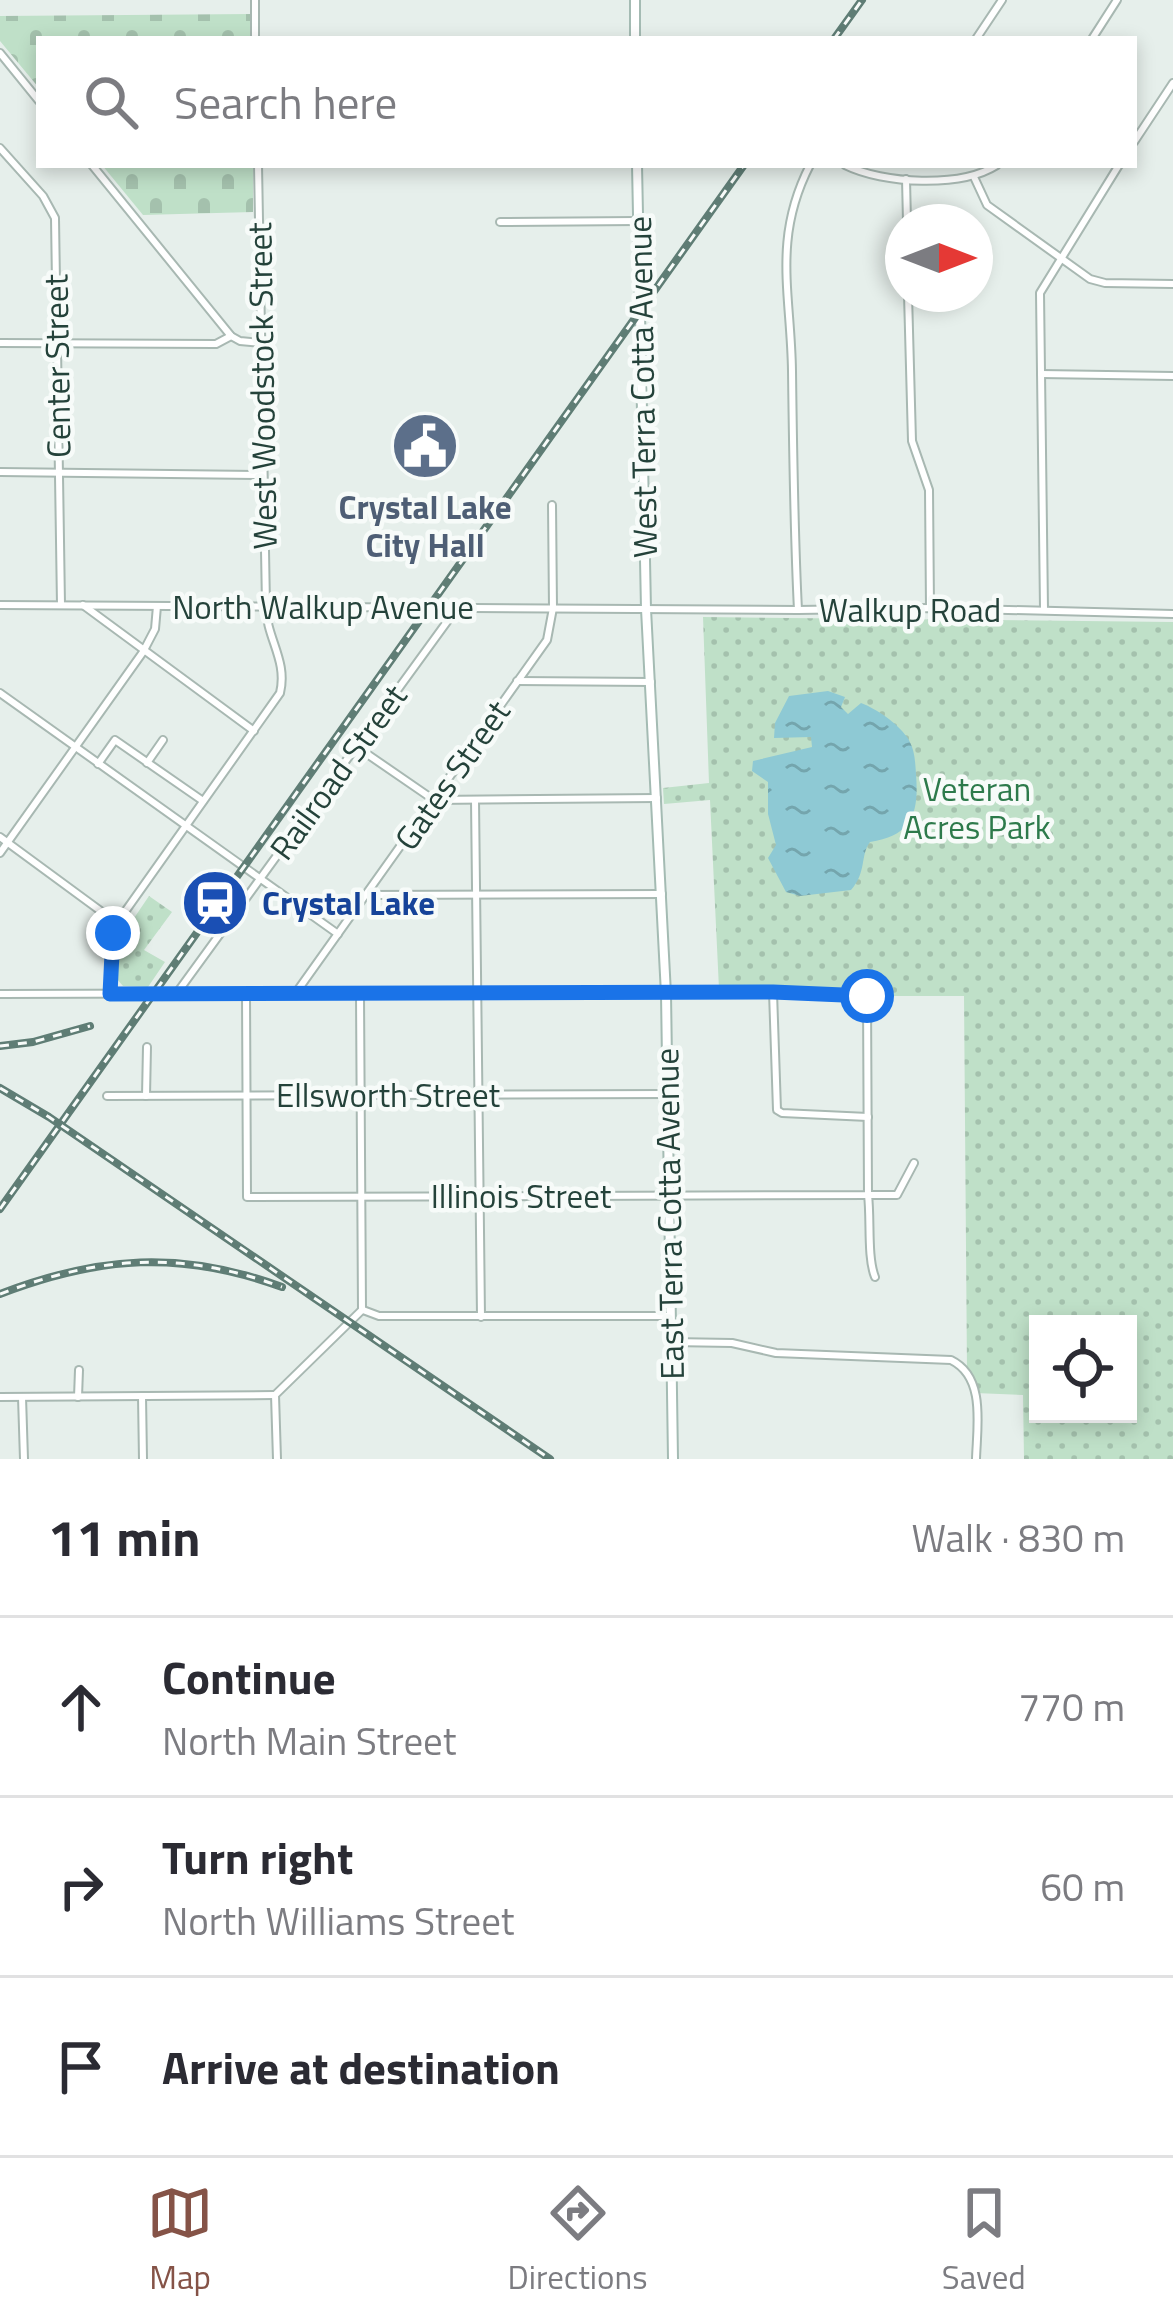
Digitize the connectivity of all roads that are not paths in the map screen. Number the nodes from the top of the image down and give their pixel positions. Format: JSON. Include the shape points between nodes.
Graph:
{"nodes":[{"id":1,"x":255,"y":0,"type":"edge"},
{"id":2,"x":635,"y":0,"type":"edge"},
{"id":3,"x":1002,"y":0,"type":"edge"},
{"id":4,"x":1117,"y":0,"type":"edge"},
{"id":5,"x":255,"y":36,"type":"edge"},
{"id":6,"x":635,"y":36,"type":"edge"},
{"id":7,"x":978,"y":36,"type":"edge"},
{"id":8,"x":1094,"y":36,"type":"edge"},
{"id":9,"x":0,"y":53,"type":"edge"},
{"id":10,"x":1173,"y":83,"type":"edge"},
{"id":11,"x":36,"y":96,"type":"edge"},
{"id":12,"x":1137,"y":137,"type":"edge"},
{"id":13,"x":0,"y":148,"type":"edge"},
{"id":14,"x":94,"y":168,"type":"edge"},
{"id":15,"x":258,"y":168,"type":"edge"},
{"id":16,"x":637,"y":168,"type":"edge"},
{"id":17,"x":809,"y":168,"type":"edge"},
{"id":18,"x":853,"y":168,"type":"edge"},
{"id":19,"x":991,"y":168,"type":"edge"},
{"id":20,"x":1117,"y":168,"type":"edge"},
{"id":21,"x":974,"y":177,"type":"junction"},
{"id":22,"x":907,"y":179,"type":"junction"},
{"id":23,"x":907,"y":204,"type":"edge"},
{"id":24,"x":638,"y":221,"type":"junction"},
{"id":25,"x":500,"y":222,"type":"dead end"},
{"id":26,"x":1059,"y":256,"type":"junction"},
{"id":27,"x":1173,"y":284,"type":"edge"},
{"id":28,"x":908,"y":312,"type":"edge"},
{"id":29,"x":231,"y":335,"type":"junction"},
{"id":30,"x":0,"y":343,"type":"edge"},
{"id":31,"x":58,"y":343,"type":"junction"},
{"id":32,"x":261,"y":343,"type":"junction"},
{"id":33,"x":1041,"y":374,"type":"junction"},
{"id":34,"x":1173,"y":376,"type":"edge"},
{"id":35,"x":0,"y":472,"type":"edge"},
{"id":36,"x":59,"y":472,"type":"junction"},
{"id":37,"x":263,"y":475,"type":"junction"},
{"id":38,"x":552,"y":505,"type":"dead end"},
{"id":39,"x":0,"y":604,"type":"edge"},
{"id":40,"x":61,"y":605,"type":"junction"},
{"id":41,"x":83,"y":605,"type":"junction"},
{"id":42,"x":157,"y":606,"type":"junction"},
{"id":43,"x":266,"y":606,"type":"junction"},
{"id":44,"x":458,"y":608,"type":"junction"},
{"id":45,"x":553,"y":608,"type":"junction"},
{"id":46,"x":931,"y":608,"type":"junction"},
{"id":47,"x":646,"y":609,"type":"junction"},
{"id":48,"x":1043,"y":609,"type":"junction"},
{"id":49,"x":798,"y":610,"type":"junction"},
{"id":50,"x":1173,"y":614,"type":"edge"},
{"id":51,"x":143,"y":652,"type":"junction"},
{"id":52,"x":518,"y":681,"type":"junction"},
{"id":53,"x":650,"y":682,"type":"junction"},
{"id":54,"x":0,"y":693,"type":"edge"},
{"id":55,"x":254,"y":731,"type":"junction"},
{"id":56,"x":163,"y":740,"type":"dead end"},
{"id":57,"x":74,"y":745,"type":"junction"},
{"id":58,"x":356,"y":747,"type":"junction"},
{"id":59,"x":147,"y":763,"type":"junction"},
{"id":60,"x":98,"y":764,"type":"junction"},
{"id":61,"x":657,"y":798,"type":"junction"},
{"id":62,"x":434,"y":800,"type":"junction"},
{"id":63,"x":475,"y":800,"type":"junction"},
{"id":64,"x":203,"y":801,"type":"junction"},
{"id":65,"x":185,"y":826,"type":"junction"},
{"id":66,"x":4,"y":840,"type":"edge"},
{"id":67,"x":0,"y":854,"type":"edge"},
{"id":68,"x":260,"y":880,"type":"junction"},
{"id":69,"x":662,"y":894,"type":"junction"},
{"id":70,"x":366,"y":895,"type":"junction"},
{"id":71,"x":475,"y":896,"type":"junction"},
{"id":72,"x":117,"y":922,"type":"junction"},
{"id":73,"x":338,"y":934,"type":"junction"},
{"id":74,"x":773,"y":992,"type":"junction"},
{"id":75,"x":0,"y":994,"type":"edge"},
{"id":76,"x":110,"y":994,"type":"junction"},
{"id":77,"x":176,"y":994,"type":"junction"},
{"id":78,"x":247,"y":994,"type":"junction"},
{"id":79,"x":296,"y":994,"type":"junction"},
{"id":80,"x":477,"y":994,"type":"junction"},
{"id":81,"x":666,"y":994,"type":"junction"},
{"id":82,"x":360,"y":995,"type":"junction"},
{"id":83,"x":147,"y":1047,"type":"dead end"},
{"id":84,"x":479,"y":1094,"type":"junction"},
{"id":85,"x":668,"y":1094,"type":"junction"},
{"id":86,"x":360,"y":1095,"type":"junction"},
{"id":87,"x":107,"y":1096,"type":"dead end"},
{"id":88,"x":146,"y":1096,"type":"junction"},
{"id":89,"x":247,"y":1096,"type":"junction"},
{"id":90,"x":868,"y":1117,"type":"junction"},
{"id":91,"x":914,"y":1162,"type":"dead end"},
{"id":92,"x":868,"y":1195,"type":"junction"},
{"id":93,"x":669,"y":1196,"type":"junction"},
{"id":94,"x":360,"y":1197,"type":"junction"},
{"id":95,"x":479,"y":1197,"type":"junction"},
{"id":96,"x":875,"y":1277,"type":"dead end"},
{"id":97,"x":362,"y":1310,"type":"junction"},
{"id":98,"x":670,"y":1316,"type":"junction"},
{"id":99,"x":481,"y":1317,"type":"junction"},
{"id":100,"x":671,"y":1342,"type":"junction"},
{"id":101,"x":79,"y":1370,"type":"dead end"},
{"id":102,"x":275,"y":1395,"type":"junction"},
{"id":103,"x":142,"y":1396,"type":"junction"},
{"id":104,"x":0,"y":1397,"type":"edge"},
{"id":105,"x":22,"y":1397,"type":"junction"},
{"id":106,"x":78,"y":1397,"type":"junction"},
{"id":107,"x":24,"y":1459,"type":"edge"},
{"id":108,"x":143,"y":1459,"type":"edge"},
{"id":109,"x":277,"y":1459,"type":"edge"},
{"id":110,"x":673,"y":1459,"type":"edge"},
{"id":111,"x":976,"y":1459,"type":"edge"}],
"edges":[{"from":1,"to":5,"type":"street"},
{"from":2,"to":6,"type":"main road"},
{"from":3,"to":7,"type":"street"},
{"from":4,"to":8,"type":"street"},
{"from":9,"to":11,"type":"street"},
{"from":10,"to":12,"type":"street"},
{"from":13,"to":31,"type":"street","name":"Center Street","via":[[53,210]]},
{"from":14,"to":29,"type":"street"},
{"from":15,"to":32,"type":"street","name":"West Woodstock Street"},
{"from":16,"to":24,"type":"main road","name":"West Terra Cotta Avenue"},
{"from":17,"to":49,"type":"street","via":[[788,225],[784,265]]},
{"from":18,"to":22,"type":"street"},
{"from":19,"to":21,"type":"street"},
{"from":20,"to":26,"type":"street"},
{"from":21,"to":22,"type":"street"},
{"from":21,"to":26,"type":"street","via":[[987,205]]},
{"from":22,"to":23,"type":"street"},
{"from":24,"to":25,"type":"street"},
{"from":24,"to":47,"type":"main road","name":"West Terra Cotta Avenue"},
{"from":26,"to":27,"type":"street","via":[[1105,283]]},
{"from":26,"to":33,"type":"street","via":[[1040,292]]},
{"from":28,"to":46,"type":"street","via":[[912,441],[929,490]]},
{"from":29,"to":31,"type":"street","via":[[216,344]]},
{"from":29,"to":32,"type":"street"},
{"from":30,"to":31,"type":"street"},
{"from":31,"to":36,"type":"street","name":"Center Street"},
{"from":32,"to":37,"type":"street","name":"West Woodstock Street"},
{"from":33,"to":34,"type":"street"},
{"from":33,"to":48,"type":"street"},
{"from":35,"to":36,"type":"street"},
{"from":36,"to":37,"type":"street"},
{"from":36,"to":40,"type":"street","name":"Center Street"},
{"from":37,"to":43,"type":"street","name":"West Woodstock Street"},
{"from":38,"to":45,"type":"street"},
{"from":39,"to":40,"type":"street","name":"North Walkup Avenue"},
{"from":40,"to":41,"type":"street","name":"North Walkup Avenue"},
{"from":41,"to":42,"type":"street","name":"North Walkup Avenue"},
{"from":41,"to":51,"type":"street"},
{"from":42,"to":43,"type":"street","name":"North Walkup Avenue"},
{"from":42,"to":51,"type":"street"},
{"from":43,"to":44,"type":"street","name":"North Walkup Avenue"},
{"from":43,"to":55,"type":"street","name":"West Woodstock Street","via":[[282,684]]},
{"from":44,"to":45,"type":"street","name":"North Walkup Avenue"},
{"from":44,"to":58,"type":"street","name":"Railroad Street"},
{"from":45,"to":47,"type":"street","name":"North Walkup Avenue"},
{"from":45,"to":52,"type":"street","name":"Gates Street","via":[[547,640]]},
{"from":46,"to":48,"type":"street","name":"Walkup Road"},
{"from":46,"to":49,"type":"street","name":"Walkup Road"},
{"from":47,"to":49,"type":"street","name":"Walkup Road"},
{"from":47,"to":53,"type":"main road","name":"East Terra Cotta Avenue"},
{"from":48,"to":50,"type":"street","name":"Walkup Road"},
{"from":51,"to":55,"type":"street"},
{"from":51,"to":57,"type":"street"},
{"from":52,"to":53,"type":"street"},
{"from":52,"to":62,"type":"street","name":"Gates Street"},
{"from":53,"to":61,"type":"main road","name":"East Terra Cotta Avenue"},
{"from":54,"to":57,"type":"street"},
{"from":55,"to":64,"type":"street","name":"West Woodstock Street"},
{"from":56,"to":59,"type":"street"},
{"from":57,"to":60,"type":"street"},
{"from":57,"to":66,"type":"street"},
{"from":58,"to":62,"type":"street"},
{"from":58,"to":68,"type":"street","name":"Railroad Street"},
{"from":59,"to":60,"type":"street","via":[[115,740]]},
{"from":59,"to":64,"type":"street"},
{"from":60,"to":65,"type":"street"},
{"from":61,"to":63,"type":"street"},
{"from":61,"to":69,"type":"main road","name":"East Terra Cotta Avenue"},
{"from":62,"to":63,"type":"street"},
{"from":62,"to":70,"type":"street","name":"Gates Street"},
{"from":63,"to":71,"type":"street"},
{"from":64,"to":65,"type":"street","name":"West Woodstock Street"},
{"from":65,"to":68,"type":"street"},
{"from":65,"to":72,"type":"street","name":"West Woodstock Street"},
{"from":66,"to":67,"type":"street"},
{"from":66,"to":72,"type":"street"},
{"from":68,"to":73,"type":"street"},
{"from":68,"to":77,"type":"street","name":"Railroad Street"},
{"from":69,"to":71,"type":"street"},
{"from":69,"to":81,"type":"main road","name":"East Terra Cotta Avenue"},
{"from":70,"to":71,"type":"street"},
{"from":70,"to":73,"type":"street","name":"Gates Street"},
{"from":71,"to":80,"type":"street"},
{"from":72,"to":76,"type":"street"},
{"from":73,"to":79,"type":"street","name":"Gates Street"},
{"from":74,"to":81,"type":"street"},
{"from":74,"to":90,"type":"street","via":[[774,1102],[782,1113]]},
{"from":74,"to":90,"type":"street","via":[[867,996]]},
{"from":75,"to":76,"type":"street"},
{"from":76,"to":77,"type":"street"},
{"from":77,"to":78,"type":"street"},
{"from":78,"to":79,"type":"street"},
{"from":78,"to":89,"type":"street"},
{"from":79,"to":82,"type":"street"},
{"from":80,"to":81,"type":"street"},
{"from":80,"to":82,"type":"street"},
{"from":80,"to":84,"type":"street"},
{"from":81,"to":85,"type":"main road","name":"East Terra Cotta Avenue"},
{"from":82,"to":86,"type":"street"},
{"from":83,"to":88,"type":"street"},
{"from":84,"to":85,"type":"street","name":"Ellsworth Street"},
{"from":84,"to":86,"type":"street","name":"Ellsworth Street"},
{"from":84,"to":95,"type":"street"},
{"from":85,"to":93,"type":"main road","name":"East Terra Cotta Avenue"},
{"from":86,"to":89,"type":"street","name":"Ellsworth Street"},
{"from":86,"to":94,"type":"street"},
{"from":87,"to":88,"type":"street","name":"Ellsworth Street"},
{"from":88,"to":89,"type":"street","name":"Ellsworth Street"},
{"from":89,"to":94,"type":"street","name":"Illinois Street","via":[[247,1198]]},
{"from":90,"to":92,"type":"street"},
{"from":91,"to":92,"type":"street","via":[[897,1195]]},
{"from":92,"to":93,"type":"street","name":"Illinois Street"},
{"from":92,"to":96,"type":"street"},
{"from":93,"to":95,"type":"street","name":"Illinois Street"},
{"from":93,"to":98,"type":"main road","name":"East Terra Cotta Avenue"},
{"from":94,"to":95,"type":"street","name":"Illinois Street"},
{"from":94,"to":97,"type":"street"},
{"from":95,"to":99,"type":"street"},
{"from":97,"to":99,"type":"street"},
{"from":97,"to":102,"type":"street"},
{"from":98,"to":99,"type":"street"},
{"from":98,"to":100,"type":"main road","name":"East Terra Cotta Avenue"},
{"from":100,"to":110,"type":"main road","name":"East Terra Cotta Avenue"},
{"from":100,"to":111,"type":"street","via":[[938,1357],[962,1366],[976,1404]]},
{"from":101,"to":106,"type":"street"},
{"from":102,"to":103,"type":"street"},
{"from":102,"to":109,"type":"street"},
{"from":103,"to":106,"type":"street"},
{"from":103,"to":108,"type":"street"},
{"from":104,"to":105,"type":"street"},
{"from":105,"to":106,"type":"street"},
{"from":105,"to":107,"type":"street"}]}
